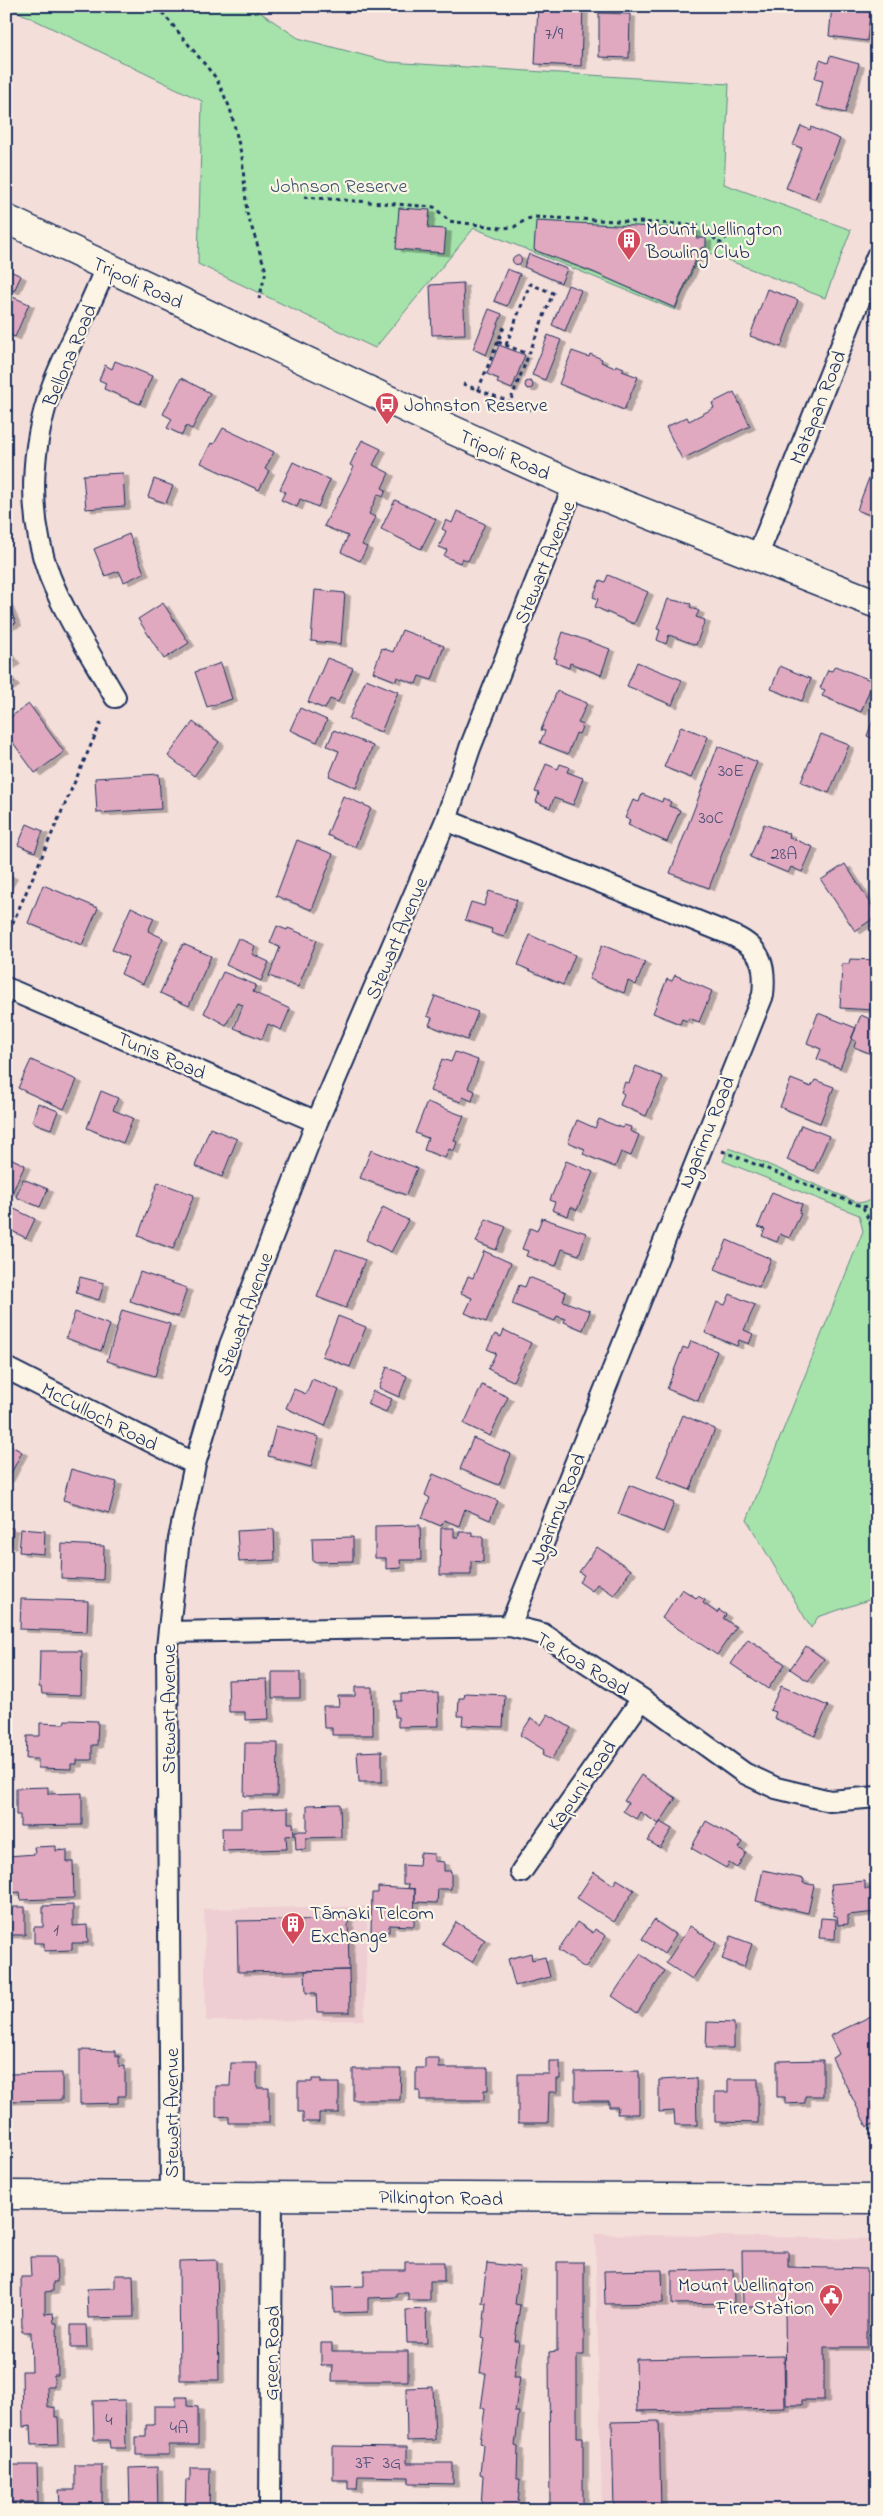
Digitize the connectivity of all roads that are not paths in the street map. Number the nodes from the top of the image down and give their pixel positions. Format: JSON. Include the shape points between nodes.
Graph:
{"nodes":[{"id":1,"x":6,"y":219,"type":"edge"},
{"id":2,"x":877,"y":256,"type":"edge"},
{"id":3,"x":106,"y":266,"type":"junction"},
{"id":4,"x":574,"y":485,"type":"junction"},
{"id":5,"x":757,"y":557,"type":"junction"},
{"id":6,"x":877,"y":604,"type":"edge"},
{"id":7,"x":115,"y":697,"type":"dead end"},
{"id":8,"x":446,"y":820,"type":"junction"},
{"id":9,"x":6,"y":988,"type":"edge"},
{"id":10,"x":317,"y":1122,"type":"junction"},
{"id":11,"x":6,"y":1368,"type":"edge"},
{"id":12,"x":195,"y":1464,"type":"junction"},
{"id":13,"x":510,"y":1626,"type":"junction"},
{"id":14,"x":169,"y":1632,"type":"junction"},
{"id":15,"x":642,"y":1699,"type":"junction"},
{"id":16,"x":877,"y":1797,"type":"edge"},
{"id":17,"x":521,"y":1872,"type":"dead end"},
{"id":18,"x":6,"y":2195,"type":"edge"},
{"id":19,"x":171,"y":2196,"type":"junction"},
{"id":20,"x":272,"y":2196,"type":"junction"},
{"id":21,"x":877,"y":2199,"type":"edge"},
{"id":22,"x":270,"y":2510,"type":"edge"}],
"edges":[{"from":1,"to":3,"type":"street","name":"Tripoli Road"},
{"from":2,"to":5,"type":"street","name":"Matapan Road"},
{"from":3,"to":4,"type":"street","name":"Tripoli Road"},
{"from":3,"to":7,"type":"street","name":"Bellona Road","via":[[46,405],[38,435],[34,494],[41,546],[50,576],[63,606]]},
{"from":4,"to":5,"type":"street","name":"Tripoli Road"},
{"from":4,"to":8,"type":"street","name":"Stewart Avenue"},
{"from":5,"to":6,"type":"street","name":"Tripoli Road"},
{"from":8,"to":10,"type":"street","name":"Stewart Avenue"},
{"from":8,"to":13,"type":"street","name":"Ngarimu Road","via":[[750,943],[761,959],[764,977],[762,995]]},
{"from":9,"to":10,"type":"street","name":"Tunis Road"},
{"from":10,"to":12,"type":"street","name":"Stewart Avenue","via":[[230,1345]]},
{"from":11,"to":12,"type":"street","name":"McCulloch Road"},
{"from":12,"to":14,"type":"street","name":"Stewart Avenue","via":[[179,1539]]},
{"from":13,"to":14,"type":"street","name":"Te Koa Road"},
{"from":13,"to":15,"type":"street","name":"Te Koa Road","via":[[543,1634]]},
{"from":14,"to":19,"type":"street","name":"Stewart Avenue"},
{"from":15,"to":16,"type":"street","name":"Te Koa Road","via":[[744,1773],[776,1788],[830,1801]]},
{"from":15,"to":17,"type":"street","name":"Kapuni Road"},
{"from":18,"to":19,"type":"street","name":"Pilkington Road"},
{"from":19,"to":20,"type":"street","name":"Pilkington Road"},
{"from":20,"to":21,"type":"street","name":"Pilkington Road"},
{"from":20,"to":22,"type":"street","name":"Green Road"}]}
